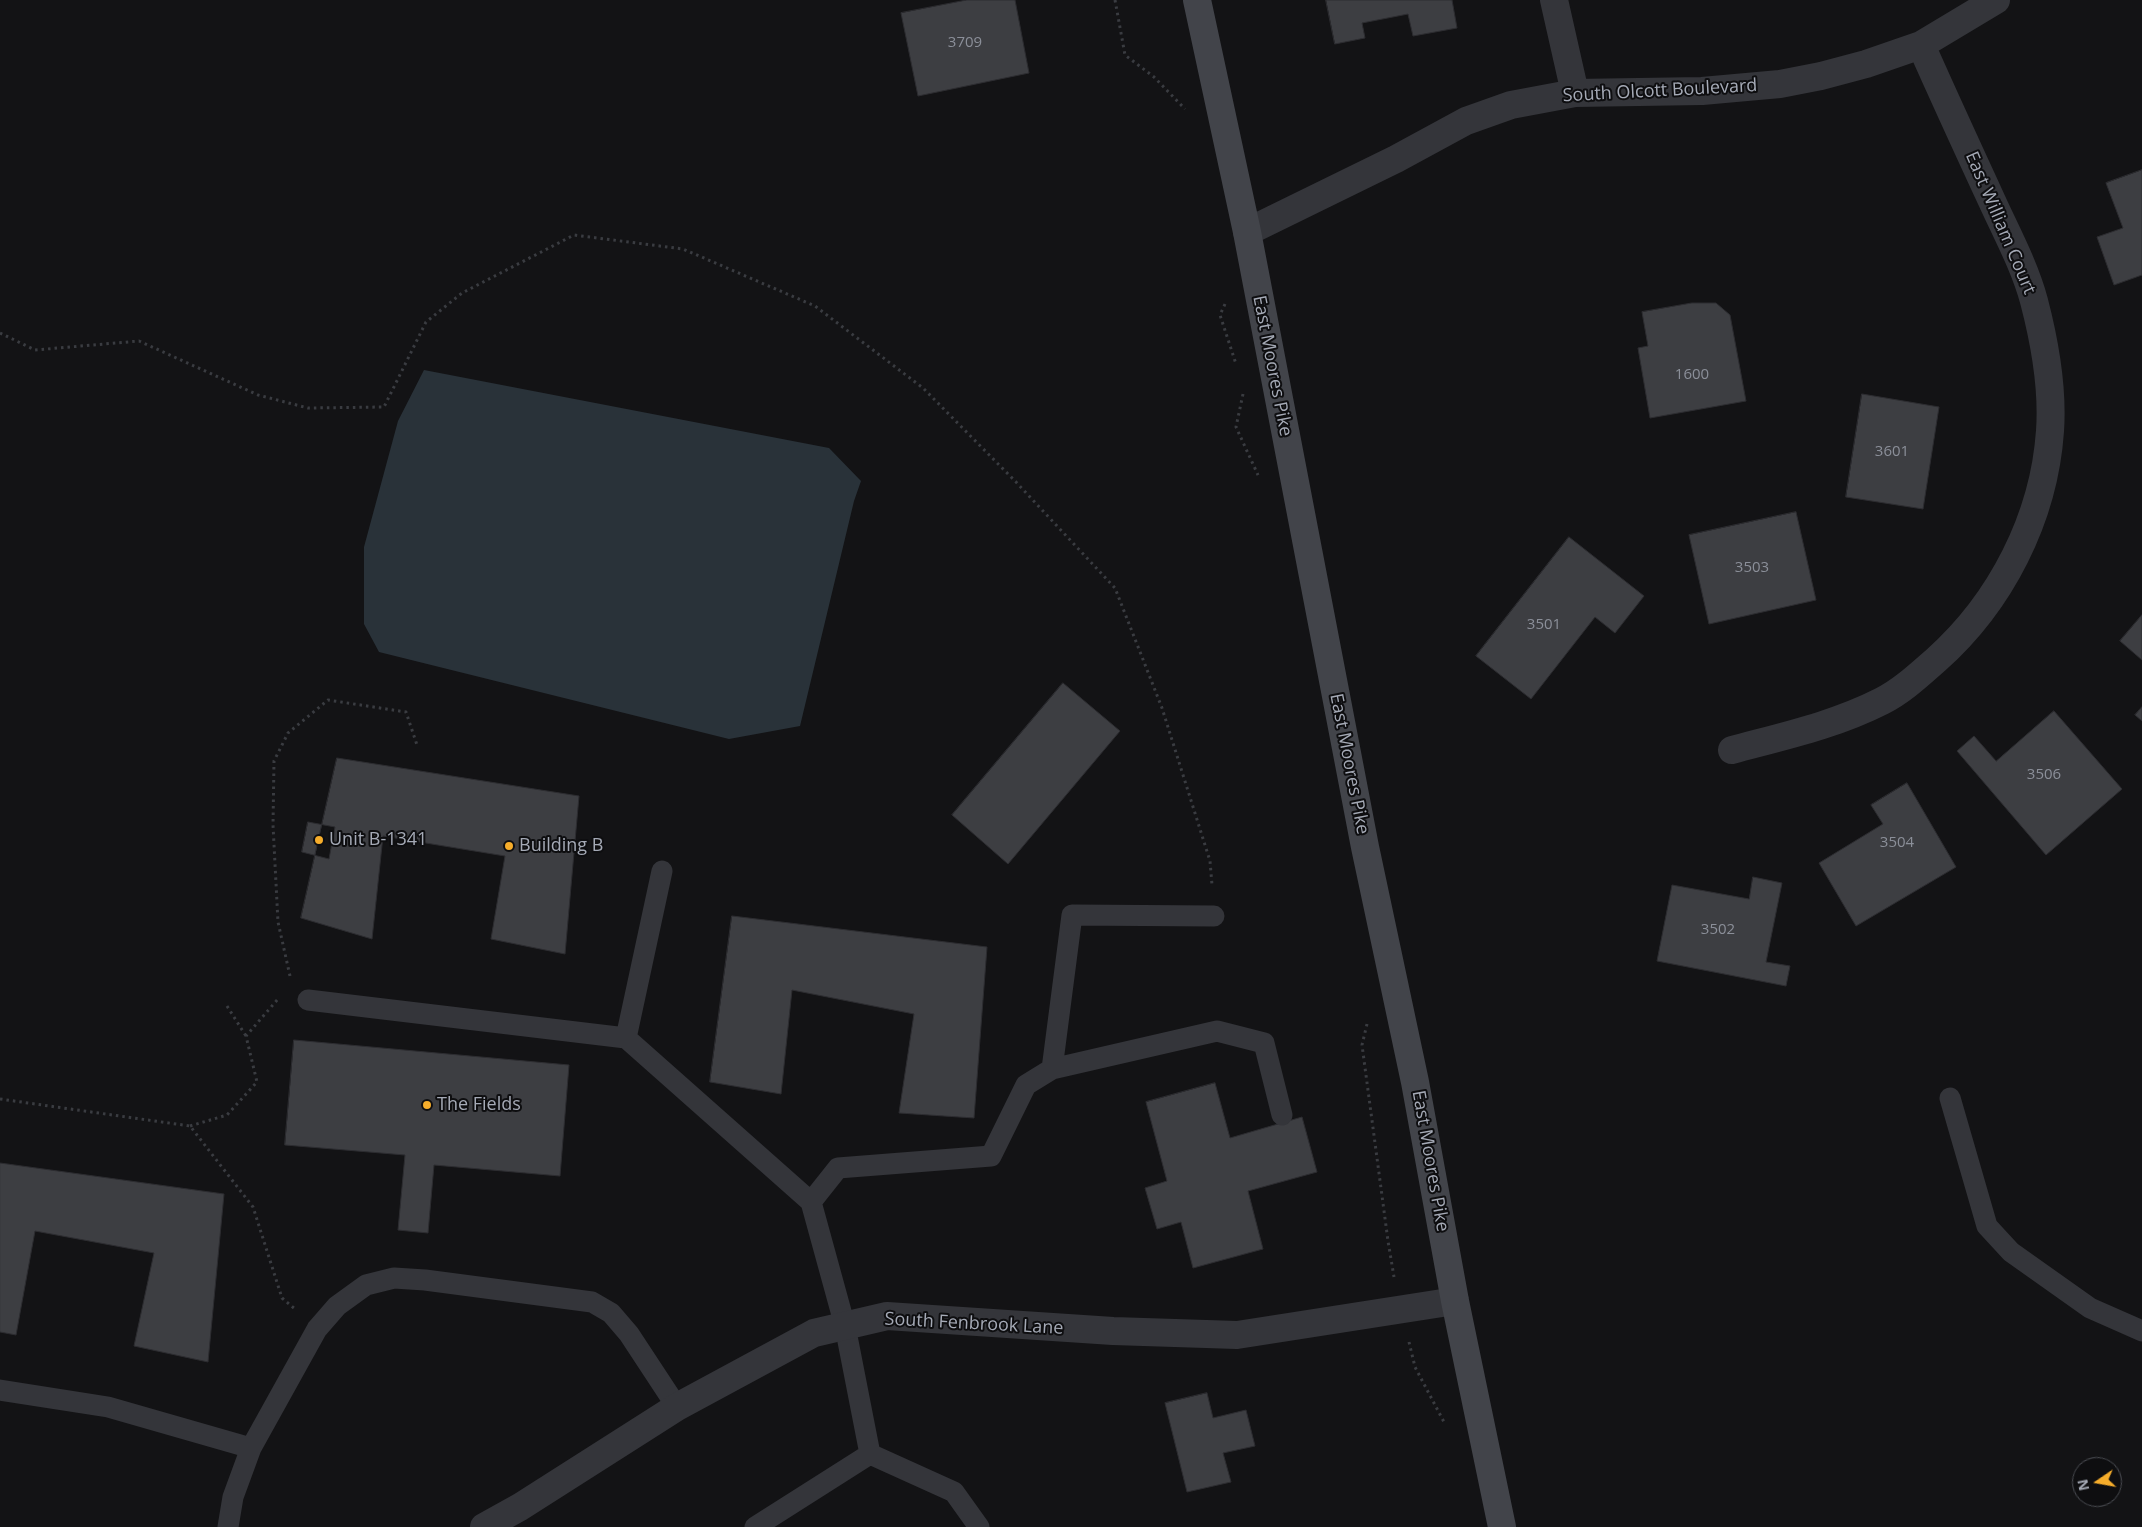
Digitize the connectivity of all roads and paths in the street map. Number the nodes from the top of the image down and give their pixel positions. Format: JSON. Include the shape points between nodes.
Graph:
{"nodes":[{"id":1,"x":1115,"y":0,"type":"edge"},
{"id":2,"x":1197,"y":0,"type":"edge"},
{"id":3,"x":1554,"y":0,"type":"edge"},
{"id":4,"x":1996,"y":0,"type":"edge"},
{"id":5,"x":1921,"y":45,"type":"junction"},
{"id":6,"x":1575,"y":93,"type":"junction"},
{"id":7,"x":1191,"y":115,"type":"dead end"},
{"id":8,"x":1247,"y":232,"type":"junction"},
{"id":9,"x":1228,"y":301,"type":"dead end"},
{"id":10,"x":0,"y":333,"type":"edge"},
{"id":11,"x":1239,"y":372,"type":"dead end"},
{"id":12,"x":1244,"y":389,"type":"dead end"},
{"id":13,"x":1261,"y":481,"type":"dead end"},
{"id":14,"x":417,"y":745,"type":"dead end"},
{"id":15,"x":1732,"y":750,"type":"dead end"},
{"id":16,"x":662,"y":871,"type":"dead end"},
{"id":17,"x":1214,"y":916,"type":"joint"},
{"id":18,"x":292,"y":982,"type":"junction"},
{"id":19,"x":308,"y":1000,"type":"joint"},
{"id":20,"x":227,"y":1006,"type":"dead end"},
{"id":21,"x":1368,"y":1018,"type":"dead end"},
{"id":22,"x":246,"y":1036,"type":"junction"},
{"id":23,"x":626,"y":1038,"type":"junction"},
{"id":24,"x":1052,"y":1069,"type":"junction"},
{"id":25,"x":1950,"y":1098,"type":"dead end"},
{"id":26,"x":0,"y":1099,"type":"edge"},
{"id":27,"x":1282,"y":1115,"type":"dead end"},
{"id":28,"x":190,"y":1126,"type":"junction"},
{"id":29,"x":811,"y":1202,"type":"junction"},
{"id":30,"x":1456,"y":1301,"type":"junction"},
{"id":31,"x":1400,"y":1310,"type":"junction"},
{"id":32,"x":844,"y":1326,"type":"junction"},
{"id":33,"x":317,"y":1329,"type":"junction"},
{"id":34,"x":2142,"y":1331,"type":"edge"},
{"id":35,"x":0,"y":1390,"type":"edge"},
{"id":36,"x":677,"y":1407,"type":"junction"},
{"id":37,"x":1446,"y":1426,"type":"dead end"},
{"id":38,"x":251,"y":1448,"type":"junction"},
{"id":39,"x":870,"y":1454,"type":"junction"},
{"id":40,"x":228,"y":1527,"type":"edge"},
{"id":41,"x":484,"y":1527,"type":"edge"},
{"id":42,"x":755,"y":1527,"type":"edge"},
{"id":43,"x":979,"y":1527,"type":"edge"},
{"id":44,"x":1502,"y":1527,"type":"edge"}],
"edges":[{"from":1,"to":7,"type":"path","via":[[1125,55],[1154,77]]},
{"from":2,"to":8,"type":"main road","name":"East Moores Pike"},
{"from":3,"to":6,"type":"street"},
{"from":4,"to":5,"type":"street","name":"South Olcott Boulevard"},
{"from":5,"to":6,"type":"street","name":"South Olcott Boulevard","via":[[1866,64],[1780,84],[1702,91]]},
{"from":5,"to":15,"type":"street","name":"East William Court","via":[[2017,256],[2033,299],[2049,380],[2050,431],[2044,475],[2029,524],[2006,574],[1979,616],[1948,650],[1884,700],[1828,725]]},
{"from":6,"to":8,"type":"street","name":"South Olcott Boulevard","via":[[1511,105],[1466,121]]},
{"from":8,"to":30,"type":"main road","name":"East Moores Pike"},
{"from":9,"to":11,"type":"path","via":[[1220,314]]},
{"from":10,"to":17,"type":"path","via":[[35,350],[139,341],[258,395],[308,408],[384,408],[426,322],[462,293],[574,235],[683,249],[815,306],[923,388],[1115,588],[1162,708],[1210,861]]},
{"from":12,"to":13,"type":"path","via":[[1236,427]]},
{"from":14,"to":18,"type":"path","via":[[406,712],[328,700],[288,733],[274,761],[273,825],[278,922]]},
{"from":16,"to":23,"type":"lane"},
{"from":17,"to":24,"type":"lane","via":[[1072,915]]},
{"from":18,"to":19,"type":"path"},
{"from":18,"to":22,"type":"path"},
{"from":19,"to":23,"type":"lane"},
{"from":20,"to":22,"type":"path"},
{"from":21,"to":31,"type":"path","via":[[1362,1046]]},
{"from":22,"to":28,"type":"path","via":[[257,1082],[227,1115]]},
{"from":23,"to":29,"type":"lane"},
{"from":24,"to":27,"type":"lane","via":[[1217,1031],[1264,1042]]},
{"from":24,"to":29,"type":"lane","via":[[1026,1085],[991,1156],[838,1168]]},
{"from":25,"to":34,"type":"lane","via":[[1987,1226],[2011,1252],[2090,1308]]},
{"from":26,"to":28,"type":"path"},
{"from":28,"to":33,"type":"path","via":[[253,1207],[282,1298]]},
{"from":29,"to":32,"type":"lane"},
{"from":30,"to":31,"type":"street","name":"South Fenbrook Lane"},
{"from":30,"to":44,"type":"main road","name":"East Moores Pike"},
{"from":31,"to":32,"type":"street","name":"South Fenbrook Lane","via":[[1237,1335],[1113,1332],[887,1316]]},
{"from":31,"to":37,"type":"path","via":[[1415,1367]]},
{"from":32,"to":36,"type":"street","name":"South Fenbrook Lane","via":[[814,1333]]},
{"from":32,"to":39,"type":"lane"},
{"from":33,"to":36,"type":"lane","via":[[337,1306],[366,1285],[394,1278],[592,1302],[611,1312]]},
{"from":33,"to":38,"type":"lane"},
{"from":35,"to":38,"type":"lane","via":[[108,1407]]},
{"from":36,"to":41,"type":"street","name":"South Fenbrook Lane"},
{"from":38,"to":40,"type":"lane","via":[[233,1497]]},
{"from":39,"to":42,"type":"lane"},
{"from":39,"to":43,"type":"lane","via":[[954,1492]]}]}
